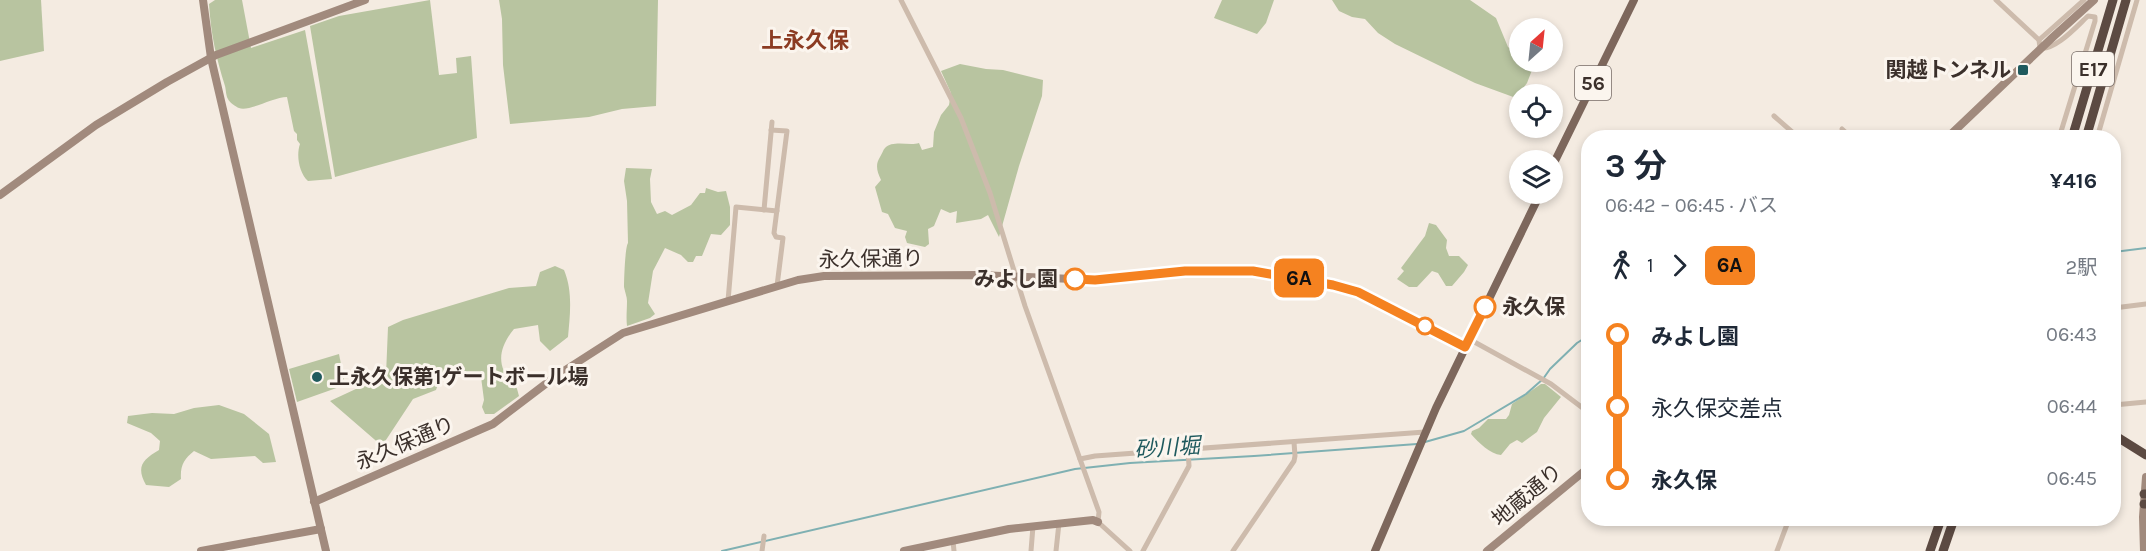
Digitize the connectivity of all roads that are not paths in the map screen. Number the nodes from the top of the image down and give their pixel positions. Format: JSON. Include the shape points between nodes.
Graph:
{"nodes":[{"id":1,"x":203,"y":0,"type":"edge"},
{"id":2,"x":365,"y":0,"type":"edge"},
{"id":3,"x":901,"y":0,"type":"edge"},
{"id":4,"x":1634,"y":0,"type":"edge"},
{"id":5,"x":1996,"y":0,"type":"edge"},
{"id":6,"x":2084,"y":0,"type":"edge"},
{"id":7,"x":2094,"y":0,"type":"edge"},
{"id":8,"x":2113,"y":0,"type":"edge"},
{"id":9,"x":2126,"y":0,"type":"edge"},
{"id":10,"x":2137,"y":0,"type":"edge"},
{"id":11,"x":2040,"y":44,"type":"junction"},
{"id":12,"x":211,"y":58,"type":"junction"},
{"id":13,"x":1774,"y":116,"type":"dead end"},
{"id":14,"x":772,"y":122,"type":"dead end"},
{"id":15,"x":771,"y":130,"type":"junction"},
{"id":16,"x":1790,"y":130,"type":"edge"},
{"id":17,"x":1955,"y":130,"type":"edge"},
{"id":18,"x":2061,"y":130,"type":"edge"},
{"id":19,"x":2074,"y":130,"type":"edge"},
{"id":20,"x":2088,"y":130,"type":"edge"},
{"id":21,"x":2099,"y":130,"type":"edge"},
{"id":22,"x":1560,"y":150,"type":"edge"},
{"id":23,"x":0,"y":195,"type":"edge"},
{"id":24,"x":1535,"y":204,"type":"edge"},
{"id":25,"x":764,"y":210,"type":"junction"},
{"id":26,"x":777,"y":211,"type":"junction"},
{"id":27,"x":1015,"y":277,"type":"junction"},
{"id":28,"x":777,"y":286,"type":"junction"},
{"id":29,"x":729,"y":301,"type":"junction"},
{"id":30,"x":2146,"y":304,"type":"edge"},
{"id":31,"x":2121,"y":307,"type":"edge"},
{"id":32,"x":1467,"y":343,"type":"junction"},
{"id":33,"x":2146,"y":402,"type":"edge"},
{"id":34,"x":2121,"y":404,"type":"edge"},
{"id":35,"x":1581,"y":407,"type":"edge"},
{"id":36,"x":1425,"y":433,"type":"junction"},
{"id":37,"x":2121,"y":438,"type":"edge"},
{"id":38,"x":1294,"y":442,"type":"junction"},
{"id":39,"x":1189,"y":451,"type":"junction"},
{"id":40,"x":2144,"y":453,"type":"edge"},
{"id":41,"x":1081,"y":460,"type":"junction"},
{"id":42,"x":1581,"y":474,"type":"edge"},
{"id":43,"x":2146,"y":477,"type":"edge"},
{"id":44,"x":2145,"y":499,"type":"edge"},
{"id":45,"x":314,"y":502,"type":"junction"},
{"id":46,"x":1098,"y":522,"type":"junction"},
{"id":47,"x":1059,"y":523,"type":"junction"},
{"id":48,"x":1033,"y":526,"type":"junction"},
{"id":49,"x":1786,"y":526,"type":"edge"},
{"id":50,"x":1939,"y":526,"type":"edge"},
{"id":51,"x":1952,"y":526,"type":"edge"},
{"id":52,"x":321,"y":529,"type":"junction"},
{"id":53,"x":764,"y":536,"type":"dead end"},
{"id":54,"x":953,"y":541,"type":"junction"},
{"id":55,"x":762,"y":549,"type":"edge"},
{"id":56,"x":201,"y":551,"type":"edge"},
{"id":57,"x":326,"y":551,"type":"edge"},
{"id":58,"x":904,"y":551,"type":"edge"},
{"id":59,"x":954,"y":551,"type":"edge"},
{"id":60,"x":1031,"y":551,"type":"edge"},
{"id":61,"x":1056,"y":551,"type":"edge"},
{"id":62,"x":1130,"y":551,"type":"edge"},
{"id":63,"x":1143,"y":551,"type":"edge"},
{"id":64,"x":1233,"y":551,"type":"edge"},
{"id":65,"x":1375,"y":551,"type":"edge"},
{"id":66,"x":1488,"y":551,"type":"edge"},
{"id":67,"x":1777,"y":551,"type":"edge"},
{"id":68,"x":1930,"y":551,"type":"edge"},
{"id":69,"x":1943,"y":551,"type":"edge"},
{"id":70,"x":2144,"y":551,"type":"edge"}],
"edges":[{"from":1,"to":12,"type":"street"},
{"from":2,"to":12,"type":"street"},
{"from":3,"to":27,"type":"street","via":[[961,118],[990,192]]},
{"from":4,"to":22,"type":"main road","number":"56"},
{"from":5,"to":11,"type":"street"},
{"from":6,"to":11,"type":"street"},
{"from":7,"to":11,"type":"street"},
{"from":8,"to":19,"type":"highway","number":"E17"},
{"from":9,"to":20,"type":"highway","number":"E17"},
{"from":10,"to":21,"type":"street"},
{"from":11,"to":17,"type":"street"},
{"from":11,"to":18,"type":"street","via":[[2046,49],[2054,46],[2088,16],[2094,17]]},
{"from":12,"to":23,"type":"street","via":[[96,125]]},
{"from":12,"to":45,"type":"street"},
{"from":13,"to":16,"type":"street"},
{"from":14,"to":15,"type":"street"},
{"from":15,"to":25,"type":"street"},
{"from":15,"to":26,"type":"street","via":[[787,131]]},
{"from":24,"to":32,"type":"main road"},
{"from":25,"to":26,"type":"street"},
{"from":25,"to":29,"type":"street","via":[[736,207]]},
{"from":26,"to":28,"type":"street","via":[[774,233],[783,238]]},
{"from":27,"to":28,"type":"street","name":"永久保通り","via":[[824,276]]},
{"from":27,"to":32,"type":"street","name":"永久保通り","via":[[1095,280],[1185,271],[1269,272],[1358,292]]},
{"from":27,"to":41,"type":"street"},
{"from":28,"to":29,"type":"street","name":"永久保通り"},
{"from":29,"to":45,"type":"street","name":"永久保通り","via":[[623,333],[492,424]]},
{"from":30,"to":31,"type":"street"},
{"from":32,"to":35,"type":"street","name":"永久保通り","via":[[1534,374]]},
{"from":32,"to":36,"type":"main road"},
{"from":33,"to":34,"type":"street"},
{"from":36,"to":38,"type":"street"},
{"from":36,"to":65,"type":"main road"},
{"from":37,"to":40,"type":"highway"},
{"from":38,"to":39,"type":"street"},
{"from":38,"to":64,"type":"street","via":[[1296,456]]},
{"from":39,"to":41,"type":"street"},
{"from":39,"to":63,"type":"street","via":[[1189,464]]},
{"from":41,"to":46,"type":"street","via":[[1099,512]]},
{"from":42,"to":66,"type":"street","name":"地蔵通り"},
{"from":43,"to":44,"type":"street"},
{"from":44,"to":70,"type":"street"},
{"from":45,"to":52,"type":"street"},
{"from":46,"to":47,"type":"street"},
{"from":46,"to":62,"type":"street"},
{"from":47,"to":48,"type":"street"},
{"from":47,"to":61,"type":"street"},
{"from":48,"to":54,"type":"street"},
{"from":48,"to":60,"type":"street"},
{"from":49,"to":67,"type":"street"},
{"from":50,"to":68,"type":"highway"},
{"from":51,"to":69,"type":"highway"},
{"from":52,"to":56,"type":"street"},
{"from":52,"to":57,"type":"street"},
{"from":53,"to":55,"type":"street"},
{"from":54,"to":58,"type":"street"},
{"from":54,"to":59,"type":"street"}]}
